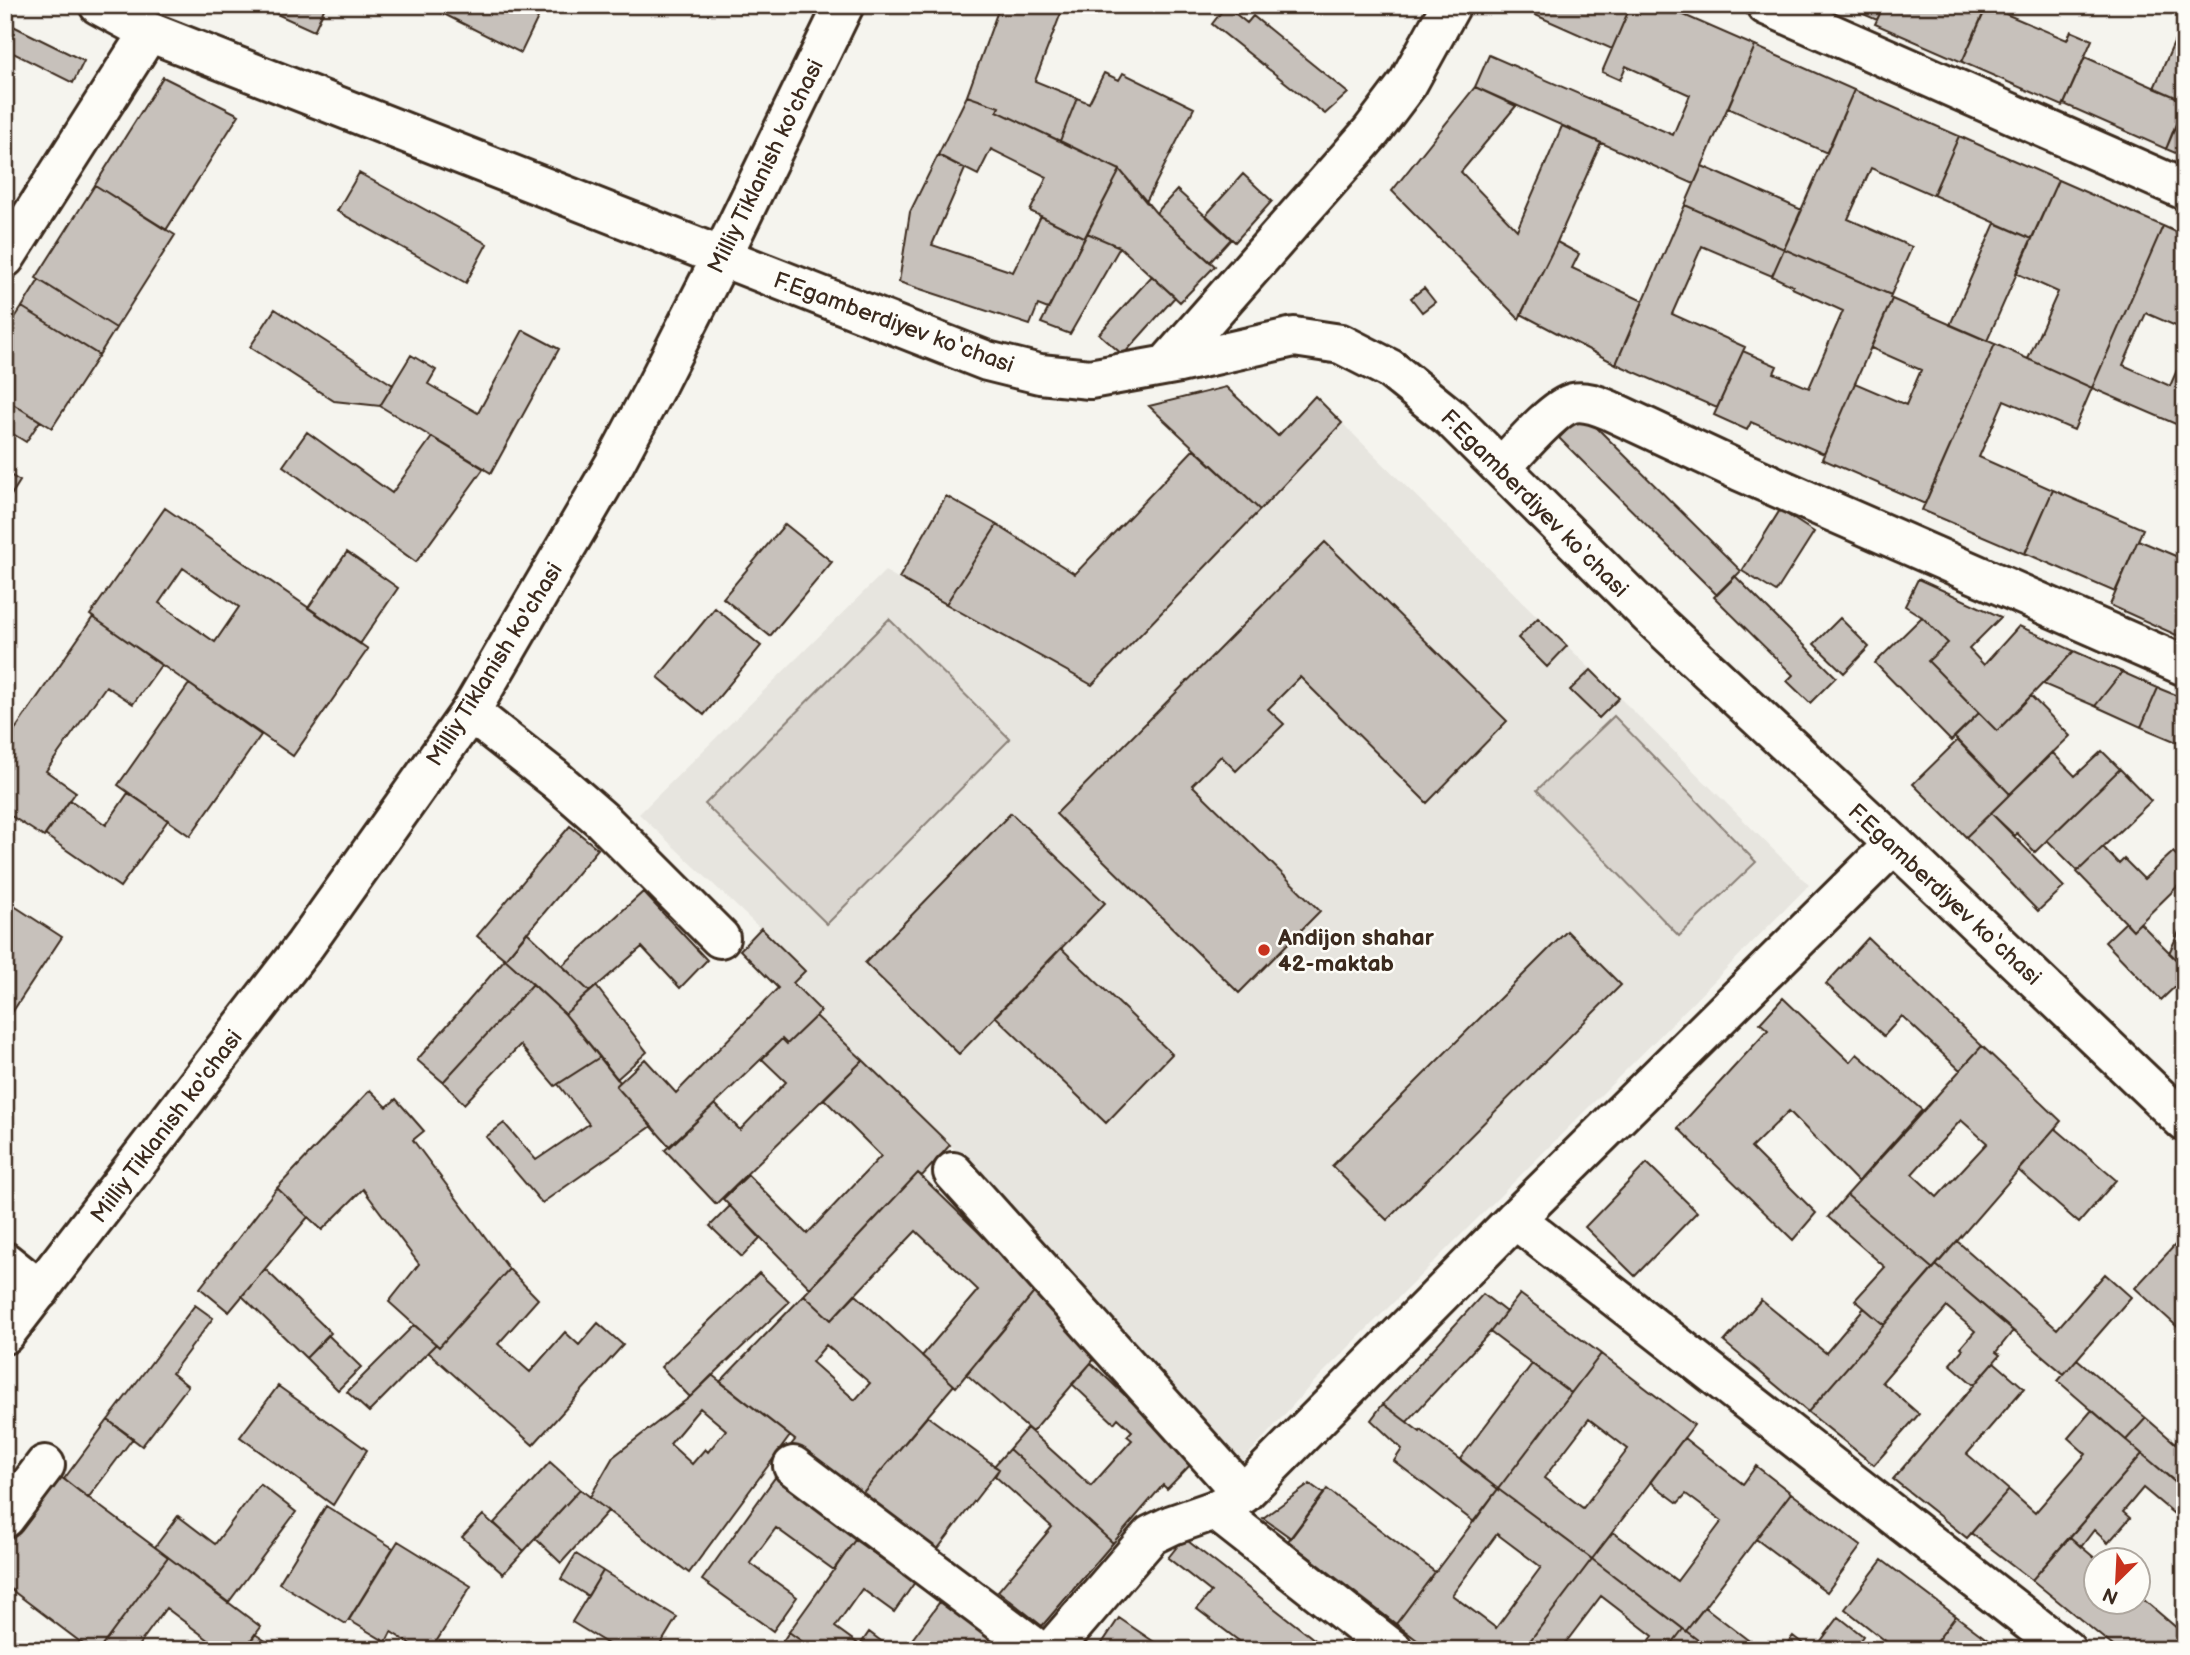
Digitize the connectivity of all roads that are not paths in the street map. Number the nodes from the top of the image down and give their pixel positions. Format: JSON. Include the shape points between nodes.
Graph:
{"nodes":[{"id":1,"x":99,"y":5,"type":"edge"},
{"id":2,"x":844,"y":5,"type":"edge"},
{"id":3,"x":1451,"y":5,"type":"edge"},
{"id":4,"x":1766,"y":5,"type":"edge"},
{"id":5,"x":149,"y":32,"type":"junction"},
{"id":6,"x":2185,"y":190,"type":"edge"},
{"id":7,"x":5,"y":258,"type":"edge"},
{"id":8,"x":722,"y":258,"type":"junction"},
{"id":9,"x":1166,"y":365,"type":"junction"},
{"id":10,"x":1502,"y":467,"type":"junction"},
{"id":11,"x":2185,"y":666,"type":"edge"},
{"id":12,"x":470,"y":712,"type":"junction"},
{"id":13,"x":1894,"y":844,"type":"junction"},
{"id":14,"x":720,"y":938,"type":"dead end"},
{"id":15,"x":2181,"y":1106,"type":"edge"},
{"id":16,"x":953,"y":1172,"type":"dead end"},
{"id":17,"x":1515,"y":1219,"type":"junction"},
{"id":18,"x":5,"y":1262,"type":"edge"},
{"id":19,"x":40,"y":1290,"type":"junction"},
{"id":20,"x":5,"y":1334,"type":"edge"},
{"id":21,"x":45,"y":1465,"type":"dead end"},
{"id":22,"x":793,"y":1466,"type":"dead end"},
{"id":23,"x":1229,"y":1502,"type":"junction"},
{"id":24,"x":5,"y":1518,"type":"edge"},
{"id":25,"x":1038,"y":1650,"type":"edge"},
{"id":26,"x":1052,"y":1650,"type":"edge"},
{"id":27,"x":1393,"y":1650,"type":"edge"},
{"id":28,"x":2066,"y":1650,"type":"edge"}],
"edges":[{"from":1,"to":5,"type":"street","name":"F.Egamberdiyev kо‘chasi"},
{"from":2,"to":8,"type":"street","name":"Milliy Tiklanish ko'chasi"},
{"from":3,"to":9,"type":"street","via":[[1408,83],[1371,132]]},
{"from":4,"to":6,"type":"street"},
{"from":5,"to":7,"type":"street"},
{"from":5,"to":8,"type":"street","name":"F.Egamberdiyev kо‘chasi"},
{"from":8,"to":9,"type":"street","name":"F.Egamberdiyev kо‘chasi","via":[[987,361],[1040,374],[1090,379]]},
{"from":8,"to":12,"type":"street","name":"Milliy Tiklanish ko'chasi","via":[[615,463]]},
{"from":9,"to":10,"type":"street","name":"F.Egamberdiyev kо‘chasi","via":[[1294,337],[1341,344],[1391,369]]},
{"from":10,"to":11,"type":"street","via":[[1560,408],[1589,403]]},
{"from":10,"to":13,"type":"street","name":"F.Egamberdiyev kо‘chasi","via":[[1650,617]]},
{"from":12,"to":14,"type":"street","via":[[602,820]]},
{"from":12,"to":19,"type":"street","name":"Milliy Tiklanish ko'chasi","via":[[305,945]]},
{"from":13,"to":15,"type":"street","name":"F.Egamberdiyev kо‘chasi"},
{"from":13,"to":17,"type":"street"},
{"from":16,"to":23,"type":"street"},
{"from":17,"to":23,"type":"street"},
{"from":17,"to":28,"type":"street"},
{"from":18,"to":19,"type":"street"},
{"from":19,"to":20,"type":"street","name":"Milliy Tiklanish ko'chasi"},
{"from":21,"to":24,"type":"street"},
{"from":22,"to":25,"type":"street"},
{"from":23,"to":26,"type":"street","via":[[1151,1535]]},
{"from":23,"to":27,"type":"street"}]}
